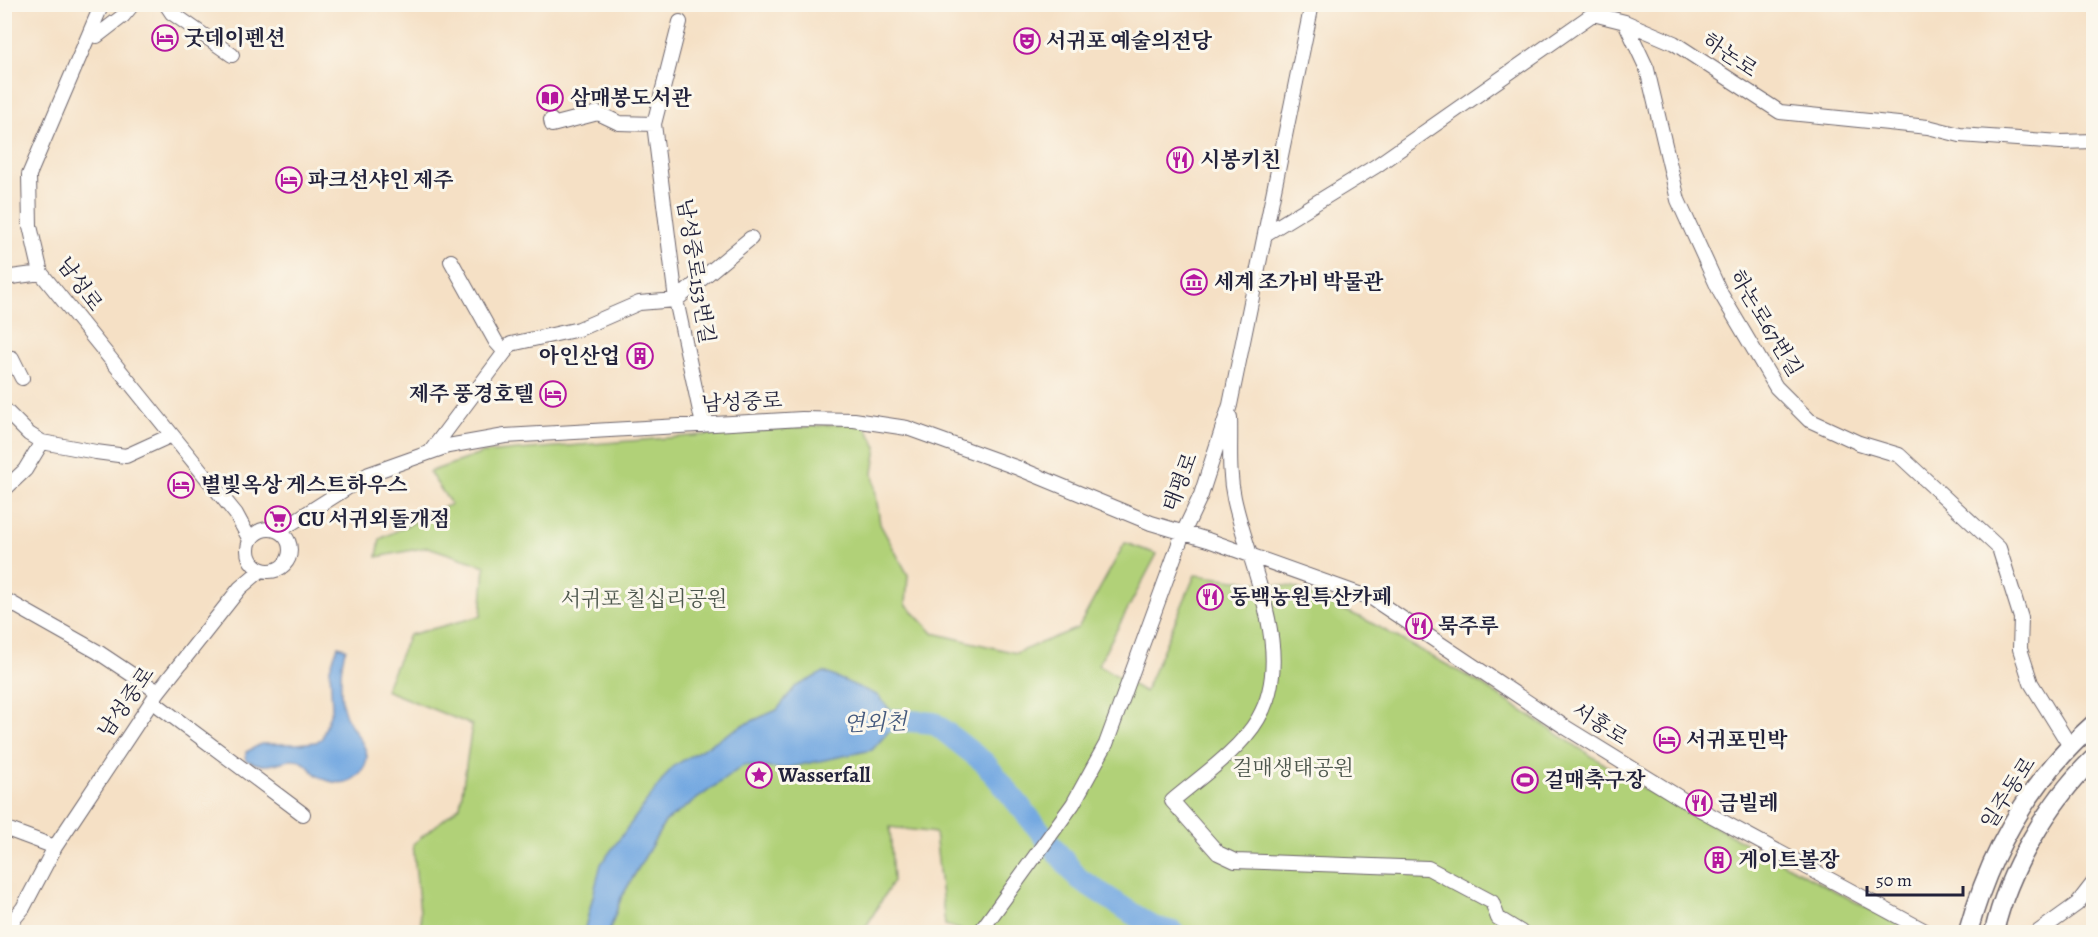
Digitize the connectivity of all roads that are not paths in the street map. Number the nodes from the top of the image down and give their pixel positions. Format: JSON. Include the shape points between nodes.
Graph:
{"nodes":[{"id":1,"x":102,"y":4,"type":"edge"},
{"id":2,"x":132,"y":4,"type":"edge"},
{"id":3,"x":166,"y":4,"type":"edge"},
{"id":4,"x":1312,"y":5,"type":"edge"},
{"id":5,"x":1595,"y":9,"type":"edge"},
{"id":6,"x":680,"y":22,"type":"dead end"},
{"id":7,"x":1625,"y":22,"type":"junction"},
{"id":8,"x":90,"y":33,"type":"junction"},
{"id":9,"x":232,"y":55,"type":"dead end"},
{"id":10,"x":551,"y":120,"type":"dead end"},
{"id":11,"x":654,"y":124,"type":"junction"},
{"id":12,"x":2094,"y":141,"type":"edge"},
{"id":13,"x":1267,"y":233,"type":"junction"},
{"id":14,"x":751,"y":238,"type":"dead end"},
{"id":15,"x":451,"y":261,"type":"dead end"},
{"id":16,"x":41,"y":273,"type":"junction"},
{"id":17,"x":4,"y":278,"type":"edge"},
{"id":18,"x":676,"y":300,"type":"junction"},
{"id":19,"x":506,"y":352,"type":"junction"},
{"id":20,"x":4,"y":357,"type":"edge"},
{"id":21,"x":22,"y":378,"type":"dead end"},
{"id":22,"x":1230,"y":405,"type":"junction"},
{"id":23,"x":4,"y":408,"type":"edge"},
{"id":24,"x":703,"y":425,"type":"junction"},
{"id":25,"x":172,"y":435,"type":"junction"},
{"id":26,"x":42,"y":442,"type":"junction"},
{"id":27,"x":431,"y":451,"type":"junction"},
{"id":28,"x":4,"y":490,"type":"edge"},
{"id":29,"x":238,"y":516,"type":"junction"},
{"id":30,"x":261,"y":530,"type":"junction"},
{"id":31,"x":1183,"y":533,"type":"junction"},
{"id":32,"x":284,"y":535,"type":"junction"},
{"id":33,"x":250,"y":540,"type":"junction"},
{"id":34,"x":1250,"y":554,"type":"junction"},
{"id":35,"x":256,"y":565,"type":"junction"},
{"id":36,"x":4,"y":599,"type":"edge"},
{"id":37,"x":155,"y":696,"type":"junction"},
{"id":38,"x":2094,"y":724,"type":"edge"},
{"id":39,"x":2070,"y":746,"type":"junction"},
{"id":40,"x":2094,"y":758,"type":"edge"},
{"id":41,"x":303,"y":814,"type":"dead end"},
{"id":42,"x":4,"y":828,"type":"edge"},
{"id":43,"x":55,"y":847,"type":"junction"},
{"id":44,"x":2094,"y":882,"type":"edge"},
{"id":45,"x":4,"y":931,"type":"edge"},
{"id":46,"x":980,"y":933,"type":"edge"},
{"id":47,"x":1521,"y":933,"type":"edge"},
{"id":48,"x":1927,"y":933,"type":"edge"},
{"id":49,"x":1968,"y":933,"type":"edge"},
{"id":50,"x":1994,"y":933,"type":"edge"},
{"id":51,"x":2038,"y":933,"type":"edge"}],
"edges":[{"from":1,"to":8,"type":"street","name":"남성로"},
{"from":2,"to":8,"type":"street","via":[[97,36]]},
{"from":3,"to":9,"type":"street","via":[[172,13]]},
{"from":4,"to":13,"type":"street","name":"태평로"},
{"from":5,"to":7,"type":"street","name":"하논로"},
{"from":5,"to":13,"type":"street","name":"하논로","via":[[1376,166]]},
{"from":6,"to":11,"type":"street"},
{"from":7,"to":12,"type":"street","name":"하논로","via":[[1674,43],[1780,112],[1928,127],[1960,135]]},
{"from":7,"to":39,"type":"street","name":"하논로67번길","via":[[1647,69],[1678,200],[1721,294],[1776,387],[1809,420],[1899,455],[1999,548],[2021,618],[2020,649],[2031,683]]},
{"from":8,"to":16,"type":"street","name":"남성로","via":[[29,175],[30,226]]},
{"from":10,"to":11,"type":"street","via":[[552,125],[598,112],[619,123]]},
{"from":11,"to":18,"type":"street","name":"남성중로153번길"},
{"from":13,"to":22,"type":"street","name":"태평로"},
{"from":14,"to":18,"type":"street"},
{"from":15,"to":19,"type":"street","via":[[496,342]]},
{"from":16,"to":17,"type":"street"},
{"from":16,"to":25,"type":"street","name":"남성로"},
{"from":18,"to":19,"type":"street","via":[[639,303],[579,329],[511,344]]},
{"from":18,"to":24,"type":"street","name":"남성중로153번길"},
{"from":19,"to":27,"type":"street"},
{"from":20,"to":21,"type":"street","via":[[12,358]]},
{"from":22,"to":31,"type":"street","name":"태평로","via":[[1201,495]]},
{"from":22,"to":34,"type":"street","via":[[1228,463]]},
{"from":23,"to":26,"type":"street"},
{"from":24,"to":27,"type":"street","name":"남성중로","via":[[505,436]]},
{"from":24,"to":31,"type":"street","name":"남성중로","via":[[813,419],[907,428]]},
{"from":25,"to":26,"type":"street","via":[[126,456]]},
{"from":25,"to":29,"type":"street","name":"남성로"},
{"from":26,"to":28,"type":"street","via":[[25,470]]},
{"from":27,"to":32,"type":"street","name":"남성중로","via":[[369,474],[303,517]]},
{"from":29,"to":30,"type":"street","name":"남성로"},
{"from":29,"to":33,"type":"street","name":"남성로"},
{"from":30,"to":32,"type":"street","name":"남성로"},
{"from":30,"to":33,"type":"street"},
{"from":31,"to":34,"type":"street","name":"서홍로"},
{"from":31,"to":46,"type":"street","name":"태평로","via":[[1106,744],[1073,804]]},
{"from":32,"to":35,"type":"street","name":"남성중로","via":[[291,552],[285,565],[273,571]]},
{"from":33,"to":35,"type":"street","name":"남성로","via":[[248,552]]},
{"from":34,"to":47,"type":"street","via":[[1273,661],[1266,704],[1248,734],[1172,801],[1218,853],[1235,861],[1428,868],[1492,902],[1498,918]]},
{"from":34,"to":48,"type":"street","name":"서홍로","via":[[1373,599],[1565,727],[1690,804]]},
{"from":35,"to":37,"type":"street","name":"남성중로"},
{"from":36,"to":37,"type":"street","via":[[98,652]]},
{"from":37,"to":41,"type":"street"},
{"from":37,"to":43,"type":"street","name":"남성중로"},
{"from":38,"to":39,"type":"main road","name":"일주동로"},
{"from":39,"to":49,"type":"main road","name":"일주동로","via":[[2016,816],[1992,864]]},
{"from":40,"to":50,"type":"main road","name":"일주동로","via":[[2037,828]]},
{"from":42,"to":43,"type":"street"},
{"from":43,"to":45,"type":"street","name":"남성중로","via":[[23,908]]},
{"from":44,"to":51,"type":"street","via":[[2077,904]]}]}
